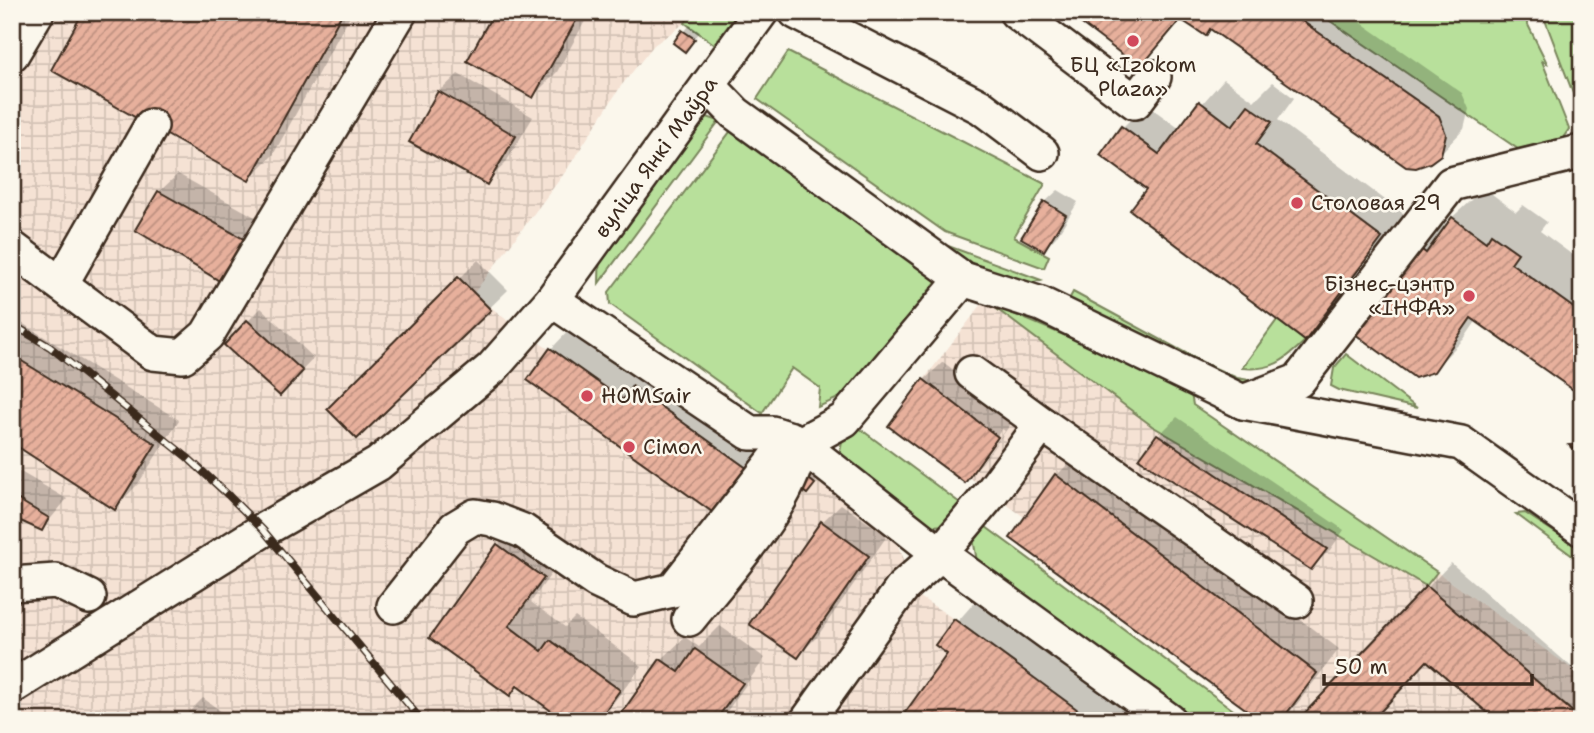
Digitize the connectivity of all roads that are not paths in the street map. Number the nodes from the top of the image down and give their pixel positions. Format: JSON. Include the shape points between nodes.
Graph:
{"nodes":[{"id":1,"x":37,"y":12,"type":"edge"},
{"id":2,"x":400,"y":12,"type":"edge"},
{"id":3,"x":761,"y":12,"type":"edge"},
{"id":4,"x":796,"y":12,"type":"edge"},
{"id":5,"x":1016,"y":12,"type":"edge"},
{"id":6,"x":12,"y":54,"type":"edge"},
{"id":7,"x":1154,"y":77,"type":"dead end"},
{"id":8,"x":708,"y":85,"type":"junction"},
{"id":9,"x":151,"y":126,"type":"dead end"},
{"id":10,"x":1042,"y":153,"type":"dead end"},
{"id":11,"x":1582,"y":156,"type":"edge"},
{"id":12,"x":12,"y":247,"type":"edge"},
{"id":13,"x":962,"y":279,"type":"junction"},
{"id":14,"x":61,"y":284,"type":"junction"},
{"id":15,"x":552,"y":300,"type":"junction"},
{"id":16,"x":972,"y":373,"type":"dead end"},
{"id":17,"x":1243,"y":402,"type":"junction"},
{"id":18,"x":1042,"y":424,"type":"junction"},
{"id":19,"x":796,"y":441,"type":"junction"},
{"id":20,"x":1582,"y":530,"type":"edge"},
{"id":21,"x":940,"y":554,"type":"junction"},
{"id":22,"x":12,"y":584,"type":"edge"},
{"id":23,"x":89,"y":597,"type":"dead end"},
{"id":24,"x":1296,"y":601,"type":"dead end"},
{"id":25,"x":394,"y":606,"type":"dead end"},
{"id":26,"x":689,"y":619,"type":"dead end"},
{"id":27,"x":12,"y":687,"type":"edge"},
{"id":28,"x":807,"y":721,"type":"edge"},
{"id":29,"x":1170,"y":721,"type":"edge"}],
"edges":[{"from":1,"to":6,"type":"street"},
{"from":2,"to":14,"type":"street","via":[[207,335],[183,356],[153,353]]},
{"from":3,"to":8,"type":"street","name":"вуліца Янкі Маўра"},
{"from":4,"to":10,"type":"street","via":[[981,107]]},
{"from":5,"to":7,"type":"street","via":[[1135,102]]},
{"from":8,"to":13,"type":"street","via":[[736,113]]},
{"from":8,"to":15,"type":"street","name":"вуліца Янкі Маўра"},
{"from":9,"to":14,"type":"street"},
{"from":11,"to":17,"type":"street","via":[[1576,153],[1451,184],[1298,381]]},
{"from":12,"to":14,"type":"street"},
{"from":13,"to":17,"type":"street","via":[[1041,304]]},
{"from":13,"to":19,"type":"street","via":[[844,420]]},
{"from":15,"to":19,"type":"street","via":[[750,433],[772,433]]},
{"from":15,"to":27,"type":"street","name":"вуліца Янкі Маўра","via":[[492,368],[378,464]]},
{"from":16,"to":18,"type":"street"},
{"from":17,"to":20,"type":"street","via":[[1461,443]]},
{"from":18,"to":21,"type":"street"},
{"from":18,"to":24,"type":"street"},
{"from":19,"to":21,"type":"street"},
{"from":19,"to":25,"type":"street","via":[[673,590],[634,599],[596,581],[523,531],[475,516],[456,528]]},
{"from":19,"to":26,"type":"street","via":[[799,464],[777,503]]},
{"from":21,"to":28,"type":"street","via":[[903,587]]},
{"from":21,"to":29,"type":"street"},
{"from":22,"to":23,"type":"street","via":[[56,581]]}]}
